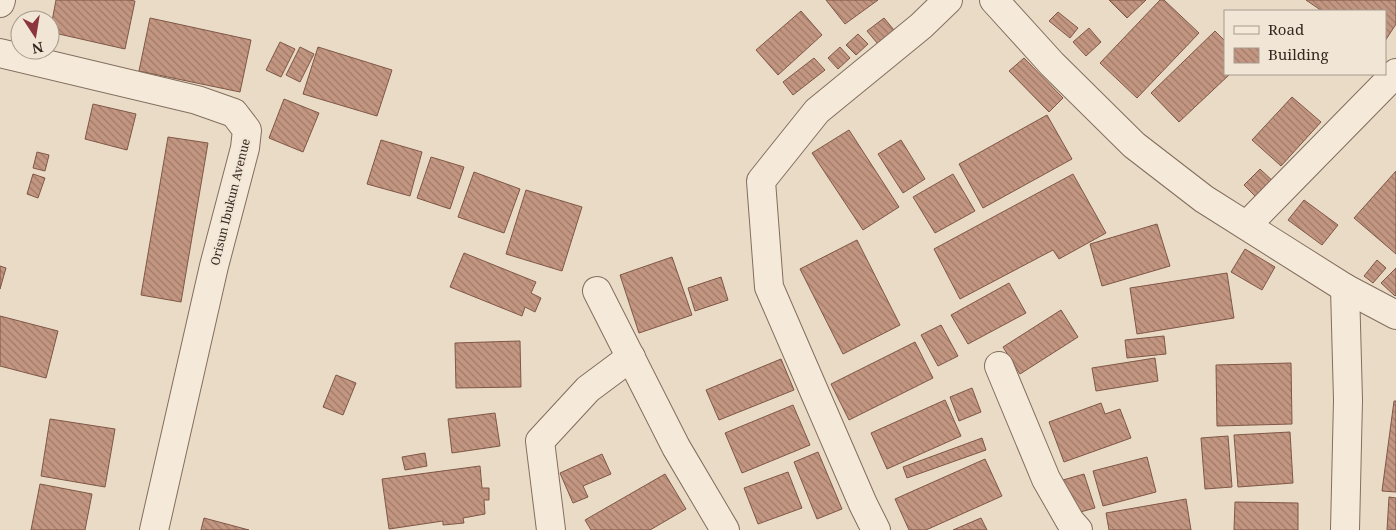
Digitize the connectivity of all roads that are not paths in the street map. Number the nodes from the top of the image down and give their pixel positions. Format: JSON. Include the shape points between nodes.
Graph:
{"nodes":[{"id":1,"x":948,"y":0,"type":"edge"},
{"id":2,"x":994,"y":0,"type":"edge"},
{"id":3,"x":0,"y":53,"type":"edge"},
{"id":4,"x":1396,"y":73,"type":"edge"},
{"id":5,"x":1247,"y":225,"type":"junction"},
{"id":6,"x":1345,"y":288,"type":"junction"},
{"id":7,"x":597,"y":290,"type":"dead end"},
{"id":8,"x":1396,"y":315,"type":"edge"},
{"id":9,"x":631,"y":357,"type":"junction"},
{"id":10,"x":999,"y":366,"type":"dead end"},
{"id":11,"x":154,"y":530,"type":"edge"},
{"id":12,"x":551,"y":530,"type":"edge"},
{"id":13,"x":725,"y":530,"type":"edge"},
{"id":14,"x":876,"y":530,"type":"edge"},
{"id":15,"x":1078,"y":530,"type":"edge"},
{"id":16,"x":1345,"y":530,"type":"edge"}],
"edges":[{"from":1,"to":14,"type":"street","via":[[817,111],[761,181],[769,287]]},
{"from":2,"to":5,"type":"street","via":[[1052,64],[1134,145],[1204,199]]},
{"from":3,"to":11,"type":"street","name":"Orisun Ibukun Avenue","via":[[197,100],[234,113],[247,130]]},
{"from":4,"to":5,"type":"street"},
{"from":5,"to":6,"type":"street"},
{"from":6,"to":8,"type":"street"},
{"from":6,"to":16,"type":"street","via":[[1348,400]]},
{"from":7,"to":9,"type":"street"},
{"from":9,"to":12,"type":"street","via":[[588,389],[540,441]]},
{"from":9,"to":13,"type":"street","via":[[676,447]]},
{"from":10,"to":15,"type":"street","via":[[1046,479]]}]}
